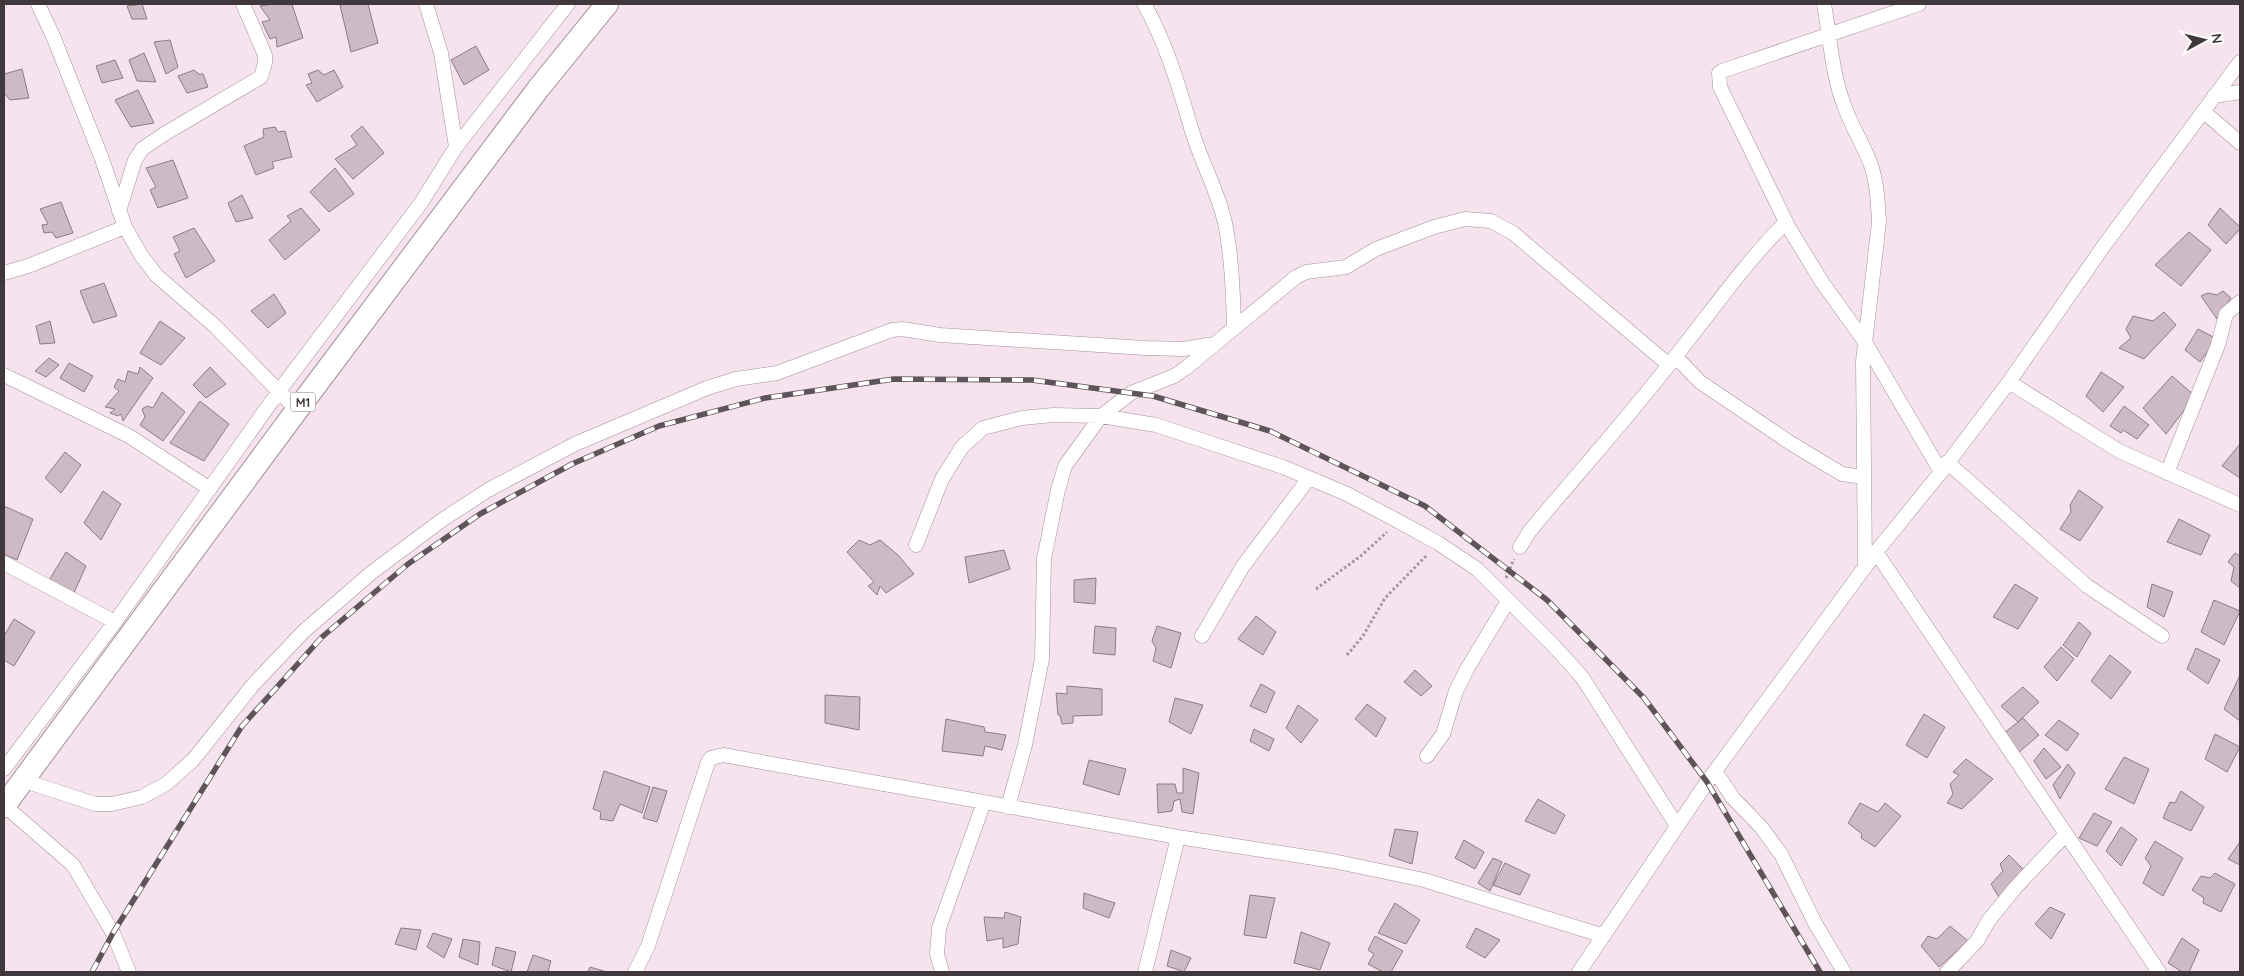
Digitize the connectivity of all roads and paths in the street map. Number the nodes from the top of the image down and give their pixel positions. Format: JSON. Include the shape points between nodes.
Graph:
{"nodes":[{"id":1,"x":38,"y":4,"type":"edge"},
{"id":2,"x":243,"y":4,"type":"edge"},
{"id":3,"x":426,"y":4,"type":"edge"},
{"id":4,"x":568,"y":4,"type":"edge"},
{"id":5,"x":608,"y":4,"type":"edge"},
{"id":6,"x":1144,"y":4,"type":"edge"},
{"id":7,"x":1824,"y":4,"type":"edge"},
{"id":8,"x":1919,"y":4,"type":"edge"},
{"id":9,"x":1829,"y":33,"type":"junction"},
{"id":10,"x":2240,"y":62,"type":"edge"},
{"id":11,"x":2240,"y":92,"type":"edge"},
{"id":12,"x":2214,"y":96,"type":"junction"},
{"id":13,"x":2203,"y":111,"type":"junction"},
{"id":14,"x":2240,"y":143,"type":"edge"},
{"id":15,"x":456,"y":147,"type":"junction"},
{"id":16,"x":119,"y":211,"type":"junction"},
{"id":17,"x":1786,"y":222,"type":"junction"},
{"id":18,"x":125,"y":227,"type":"junction"},
{"id":19,"x":4,"y":273,"type":"edge"},
{"id":20,"x":2240,"y":302,"type":"edge"},
{"id":21,"x":1234,"y":327,"type":"junction"},
{"id":22,"x":1865,"y":342,"type":"junction"},
{"id":23,"x":1215,"y":344,"type":"junction"},
{"id":24,"x":1672,"y":361,"type":"junction"},
{"id":25,"x":4,"y":375,"type":"edge"},
{"id":26,"x":2009,"y":382,"type":"junction"},
{"id":27,"x":280,"y":391,"type":"junction"},
{"id":28,"x":297,"y":410,"type":"junction"},
{"id":29,"x":1101,"y":416,"type":"junction"},
{"id":30,"x":1944,"y":467,"type":"junction"},
{"id":31,"x":2167,"y":473,"type":"junction"},
{"id":32,"x":1864,"y":477,"type":"junction"},
{"id":33,"x":1309,"y":478,"type":"junction"},
{"id":34,"x":210,"y":489,"type":"junction"},
{"id":35,"x":2240,"y":505,"type":"edge"},
{"id":36,"x":1398,"y":521,"type":"junction"},
{"id":37,"x":1438,"y":543,"type":"junction"},
{"id":38,"x":916,"y":546,"type":"dead end"},
{"id":39,"x":1520,"y":547,"type":"joint"},
{"id":40,"x":1876,"y":552,"type":"junction"},
{"id":41,"x":4,"y":563,"type":"edge"},
{"id":42,"x":1865,"y":569,"type":"junction"},
{"id":43,"x":1316,"y":588,"type":"dead end"},
{"id":44,"x":1505,"y":597,"type":"junction"},
{"id":45,"x":115,"y":622,"type":"junction"},
{"id":46,"x":1202,"y":636,"type":"dead end"},
{"id":47,"x":2162,"y":636,"type":"dead end"},
{"id":48,"x":1347,"y":655,"type":"dead end"},
{"id":49,"x":8,"y":754,"type":"edge"},
{"id":50,"x":1427,"y":756,"type":"dead end"},
{"id":51,"x":1715,"y":771,"type":"junction"},
{"id":52,"x":13,"y":774,"type":"edge"},
{"id":53,"x":984,"y":802,"type":"junction"},
{"id":54,"x":4,"y":806,"type":"edge"},
{"id":55,"x":1008,"y":806,"type":"junction"},
{"id":56,"x":1677,"y":826,"type":"junction"},
{"id":57,"x":2066,"y":835,"type":"junction"},
{"id":58,"x":1178,"y":837,"type":"junction"},
{"id":59,"x":1604,"y":936,"type":"junction"},
{"id":60,"x":129,"y":972,"type":"edge"},
{"id":61,"x":635,"y":972,"type":"edge"},
{"id":62,"x":942,"y":972,"type":"edge"},
{"id":63,"x":1145,"y":972,"type":"edge"},
{"id":64,"x":1579,"y":972,"type":"edge"},
{"id":65,"x":1844,"y":972,"type":"edge"},
{"id":66,"x":1947,"y":972,"type":"edge"},
{"id":67,"x":2159,"y":972,"type":"edge"}],
"edges":[{"from":1,"to":16,"type":"street","via":[[102,159]]},
{"from":2,"to":16,"type":"street","via":[[265,55],[261,78],[142,149],[135,160]]},
{"from":3,"to":15,"type":"street","via":[[441,53]]},
{"from":4,"to":15,"type":"street"},
{"from":5,"to":28,"type":"main road","number":"M1","via":[[538,89]]},
{"from":6,"to":21,"type":"street","via":[[1168,54],[1226,227]]},
{"from":7,"to":9,"type":"street"},
{"from":8,"to":9,"type":"street"},
{"from":9,"to":17,"type":"street","via":[[1719,73],[1720,87]]},
{"from":9,"to":22,"type":"street","via":[[1841,98],[1876,184],[1879,222]]},
{"from":10,"to":12,"type":"street"},
{"from":11,"to":12,"type":"street"},
{"from":12,"to":13,"type":"street"},
{"from":13,"to":14,"type":"street"},
{"from":13,"to":26,"type":"street"},
{"from":15,"to":27,"type":"street","via":[[421,203]]},
{"from":16,"to":18,"type":"street"},
{"from":17,"to":22,"type":"street","via":[[1822,282]]},
{"from":17,"to":24,"type":"street","via":[[1717,300]]},
{"from":18,"to":19,"type":"street"},
{"from":18,"to":27,"type":"street","via":[[156,275],[216,327]]},
{"from":20,"to":31,"type":"street","via":[[2226,314],[2218,346]]},
{"from":21,"to":23,"type":"street"},
{"from":21,"to":24,"type":"street","via":[[1296,276],[1346,267],[1376,248],[1434,227],[1465,219],[1491,221],[1513,233]]},
{"from":22,"to":30,"type":"street"},
{"from":22,"to":32,"type":"street","via":[[1862,396]]},
{"from":23,"to":29,"type":"street","via":[[1174,376],[1131,393]]},
{"from":23,"to":52,"type":"street","via":[[1183,349],[1146,348],[940,335],[902,329],[880,334],[777,373],[736,379],[707,388],[576,444],[488,490],[442,520],[372,573],[303,632],[252,686],[193,760],[166,784],[142,797],[96,804]]},
{"from":24,"to":32,"type":"street","via":[[1792,444],[1842,474]]},
{"from":24,"to":39,"type":"street"},
{"from":25,"to":34,"type":"street","via":[[129,436]]},
{"from":26,"to":30,"type":"street"},
{"from":26,"to":31,"type":"street","via":[[2119,451]]},
{"from":27,"to":28,"type":"street"},
{"from":27,"to":34,"type":"street"},
{"from":28,"to":52,"type":"main road","number":"M1"},
{"from":29,"to":33,"type":"street","via":[[1166,428]]},
{"from":29,"to":38,"type":"street","via":[[1022,418],[974,433],[962,446],[942,480]]},
{"from":29,"to":55,"type":"street","via":[[1068,460],[1058,490],[1043,577],[1042,659],[1025,744]]},
{"from":30,"to":40,"type":"street"},
{"from":30,"to":47,"type":"street","via":[[2087,586]]},
{"from":31,"to":35,"type":"street"},
{"from":32,"to":42,"type":"street"},
{"from":33,"to":36,"type":"street"},
{"from":33,"to":46,"type":"street","via":[[1243,566]]},
{"from":34,"to":45,"type":"street"},
{"from":36,"to":37,"type":"street"},
{"from":36,"to":43,"type":"path","via":[[1362,555]]},
{"from":37,"to":44,"type":"street","via":[[1477,569]]},
{"from":37,"to":48,"type":"path","via":[[1385,598],[1363,636]]},
{"from":39,"to":44,"type":"path","via":[[1509,570]]},
{"from":40,"to":42,"type":"street"},
{"from":40,"to":57,"type":"street"},
{"from":41,"to":45,"type":"street"},
{"from":42,"to":51,"type":"street"},
{"from":44,"to":50,"type":"street","via":[[1456,691],[1443,734]]},
{"from":44,"to":56,"type":"street","via":[[1582,677]]},
{"from":45,"to":49,"type":"street"},
{"from":49,"to":52,"type":"street"},
{"from":51,"to":56,"type":"street"},
{"from":51,"to":65,"type":"street","via":[[1732,798],[1761,827],[1781,854],[1815,923]]},
{"from":52,"to":54,"type":"main road","number":"M1"},
{"from":53,"to":55,"type":"street"},
{"from":53,"to":61,"type":"street","via":[[730,756],[711,758],[648,946]]},
{"from":53,"to":62,"type":"street","via":[[939,928],[937,954]]},
{"from":54,"to":60,"type":"street","via":[[73,864],[108,924]]},
{"from":55,"to":58,"type":"street"},
{"from":56,"to":59,"type":"street"},
{"from":57,"to":66,"type":"street","via":[[2016,887],[1989,920],[1977,941]]},
{"from":57,"to":67,"type":"street"},
{"from":58,"to":59,"type":"street","via":[[1424,880]]},
{"from":58,"to":63,"type":"street"},
{"from":59,"to":64,"type":"street"}]}
